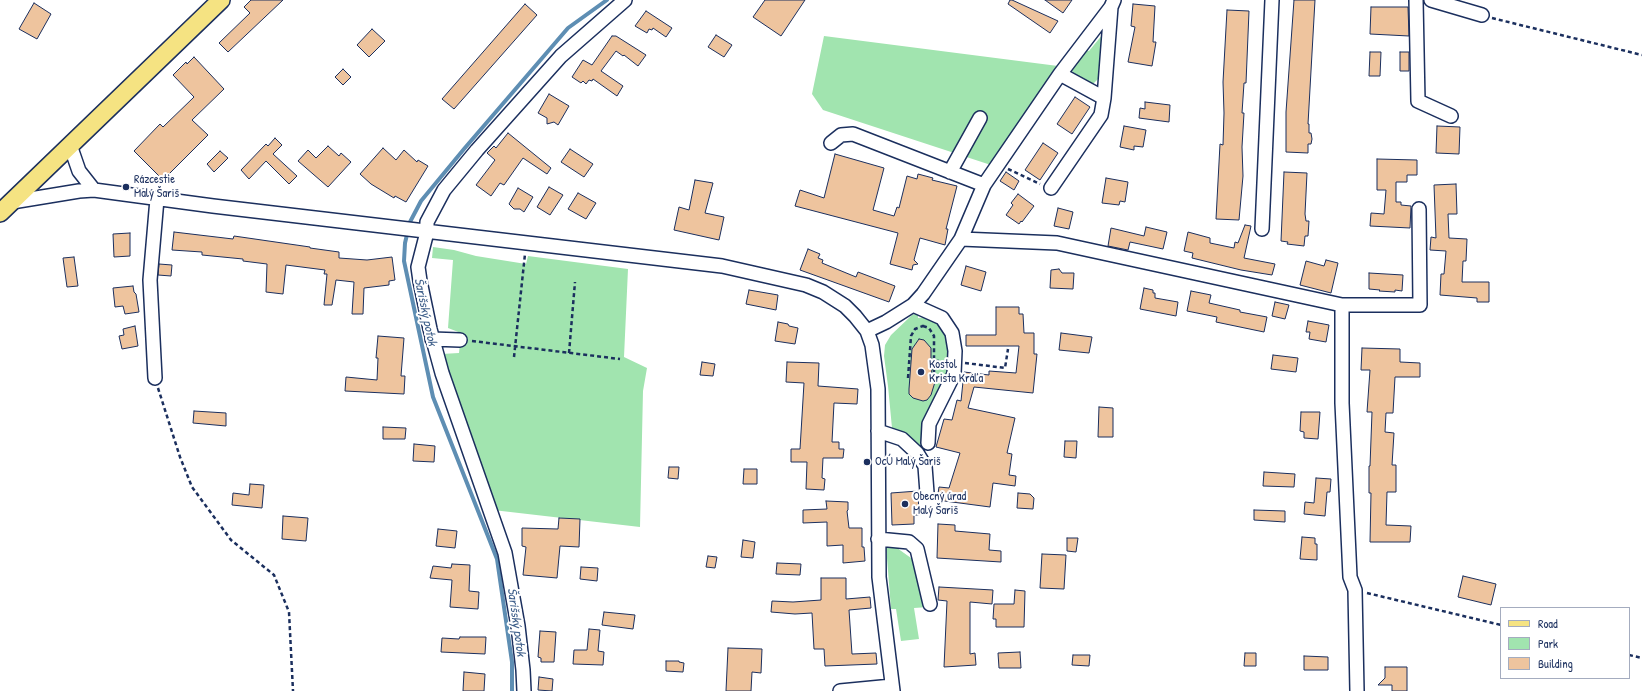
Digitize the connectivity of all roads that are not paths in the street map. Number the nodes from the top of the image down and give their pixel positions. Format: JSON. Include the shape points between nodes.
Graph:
{"nodes":[{"id":1,"x":221,"y":0,"type":"edge"},
{"id":2,"x":626,"y":0,"type":"edge"},
{"id":3,"x":1272,"y":0,"type":"edge"},
{"id":4,"x":1416,"y":0,"type":"edge"},
{"id":5,"x":1431,"y":0,"type":"edge"},
{"id":6,"x":1112,"y":3,"type":"edge"},
{"id":7,"x":1482,"y":15,"type":"road end"},
{"id":8,"x":1060,"y":74,"type":"junction"},
{"id":9,"x":1104,"y":98,"type":"junction"},
{"id":10,"x":1451,"y":116,"type":"dead end"},
{"id":11,"x":980,"y":118,"type":"dead end"},
{"id":12,"x":831,"y":144,"type":"dead end"},
{"id":13,"x":70,"y":145,"type":"junction"},
{"id":14,"x":950,"y":172,"type":"junction"},
{"id":15,"x":984,"y":185,"type":"junction"},
{"id":16,"x":1052,"y":188,"type":"road end"},
{"id":17,"x":94,"y":190,"type":"junction"},
{"id":18,"x":157,"y":199,"type":"junction"},
{"id":19,"x":6,"y":207,"type":"edge"},
{"id":20,"x":1419,"y":209,"type":"dead end"},
{"id":21,"x":1262,"y":229,"type":"dead end"},
{"id":22,"x":423,"y":231,"type":"junction"},
{"id":23,"x":960,"y":238,"type":"junction"},
{"id":24,"x":1342,"y":305,"type":"junction"},
{"id":25,"x":918,"y":308,"type":"junction"},
{"id":26,"x":867,"y":331,"type":"junction"},
{"id":27,"x":432,"y":339,"type":"junction"},
{"id":28,"x":460,"y":340,"type":"road end"},
{"id":29,"x":155,"y":378,"type":"road end"},
{"id":30,"x":878,"y":431,"type":"junction"},
{"id":31,"x":928,"y":443,"type":"dead end"},
{"id":32,"x":927,"y":493,"type":"dead end"},
{"id":33,"x":878,"y":539,"type":"junction"},
{"id":34,"x":930,"y":604,"type":"dead end"},
{"id":35,"x":892,"y":688,"type":"edge"},
{"id":36,"x":863,"y":690,"type":"edge"},
{"id":37,"x":524,"y":691,"type":"edge"},
{"id":38,"x":840,"y":691,"type":"edge"},
{"id":39,"x":1357,"y":691,"type":"edge"}],
"edges":[{"from":1,"to":13,"type":"main road"},
{"from":2,"to":22,"type":"street","via":[[560,56],[477,150],[444,190]]},
{"from":3,"to":21,"type":"street"},
{"from":4,"to":10,"type":"street","via":[[1418,101]]},
{"from":5,"to":7,"type":"street"},
{"from":6,"to":8,"type":"street"},
{"from":6,"to":9,"type":"street"},
{"from":8,"to":9,"type":"street"},
{"from":8,"to":15,"type":"street"},
{"from":9,"to":16,"type":"street","via":[[1101,115]]},
{"from":11,"to":14,"type":"street"},
{"from":12,"to":14,"type":"street","via":[[841,135],[853,134]]},
{"from":13,"to":17,"type":"street","via":[[79,171]]},
{"from":13,"to":19,"type":"main road"},
{"from":14,"to":15,"type":"street"},
{"from":15,"to":23,"type":"street"},
{"from":17,"to":18,"type":"street"},
{"from":17,"to":19,"type":"street"},
{"from":18,"to":22,"type":"street"},
{"from":18,"to":29,"type":"street","via":[[150,280]]},
{"from":20,"to":24,"type":"street","via":[[1420,305]]},
{"from":22,"to":26,"type":"street","via":[[722,266],[754,272],[823,292],[845,306]]},
{"from":22,"to":27,"type":"street","via":[[418,267]]},
{"from":23,"to":24,"type":"street","via":[[1057,243]]},
{"from":23,"to":25,"type":"street","via":[[923,294]]},
{"from":24,"to":39,"type":"street","via":[[1343,411],[1350,577],[1355,590]]},
{"from":25,"to":26,"type":"street"},
{"from":25,"to":31,"type":"street","via":[[942,318],[952,332],[955,351],[954,374],[929,424]]},
{"from":26,"to":30,"type":"street","via":[[872,345],[878,389]]},
{"from":27,"to":28,"type":"street"},
{"from":27,"to":37,"type":"street","via":[[505,553],[518,626]]},
{"from":30,"to":32,"type":"street","via":[[902,439],[917,453],[927,477]]},
{"from":30,"to":33,"type":"street"},
{"from":33,"to":34,"type":"street","via":[[909,542],[916,549]]},
{"from":33,"to":35,"type":"street","via":[[881,602]]},
{"from":35,"to":36,"type":"street"},
{"from":36,"to":38,"type":"street"}]}
